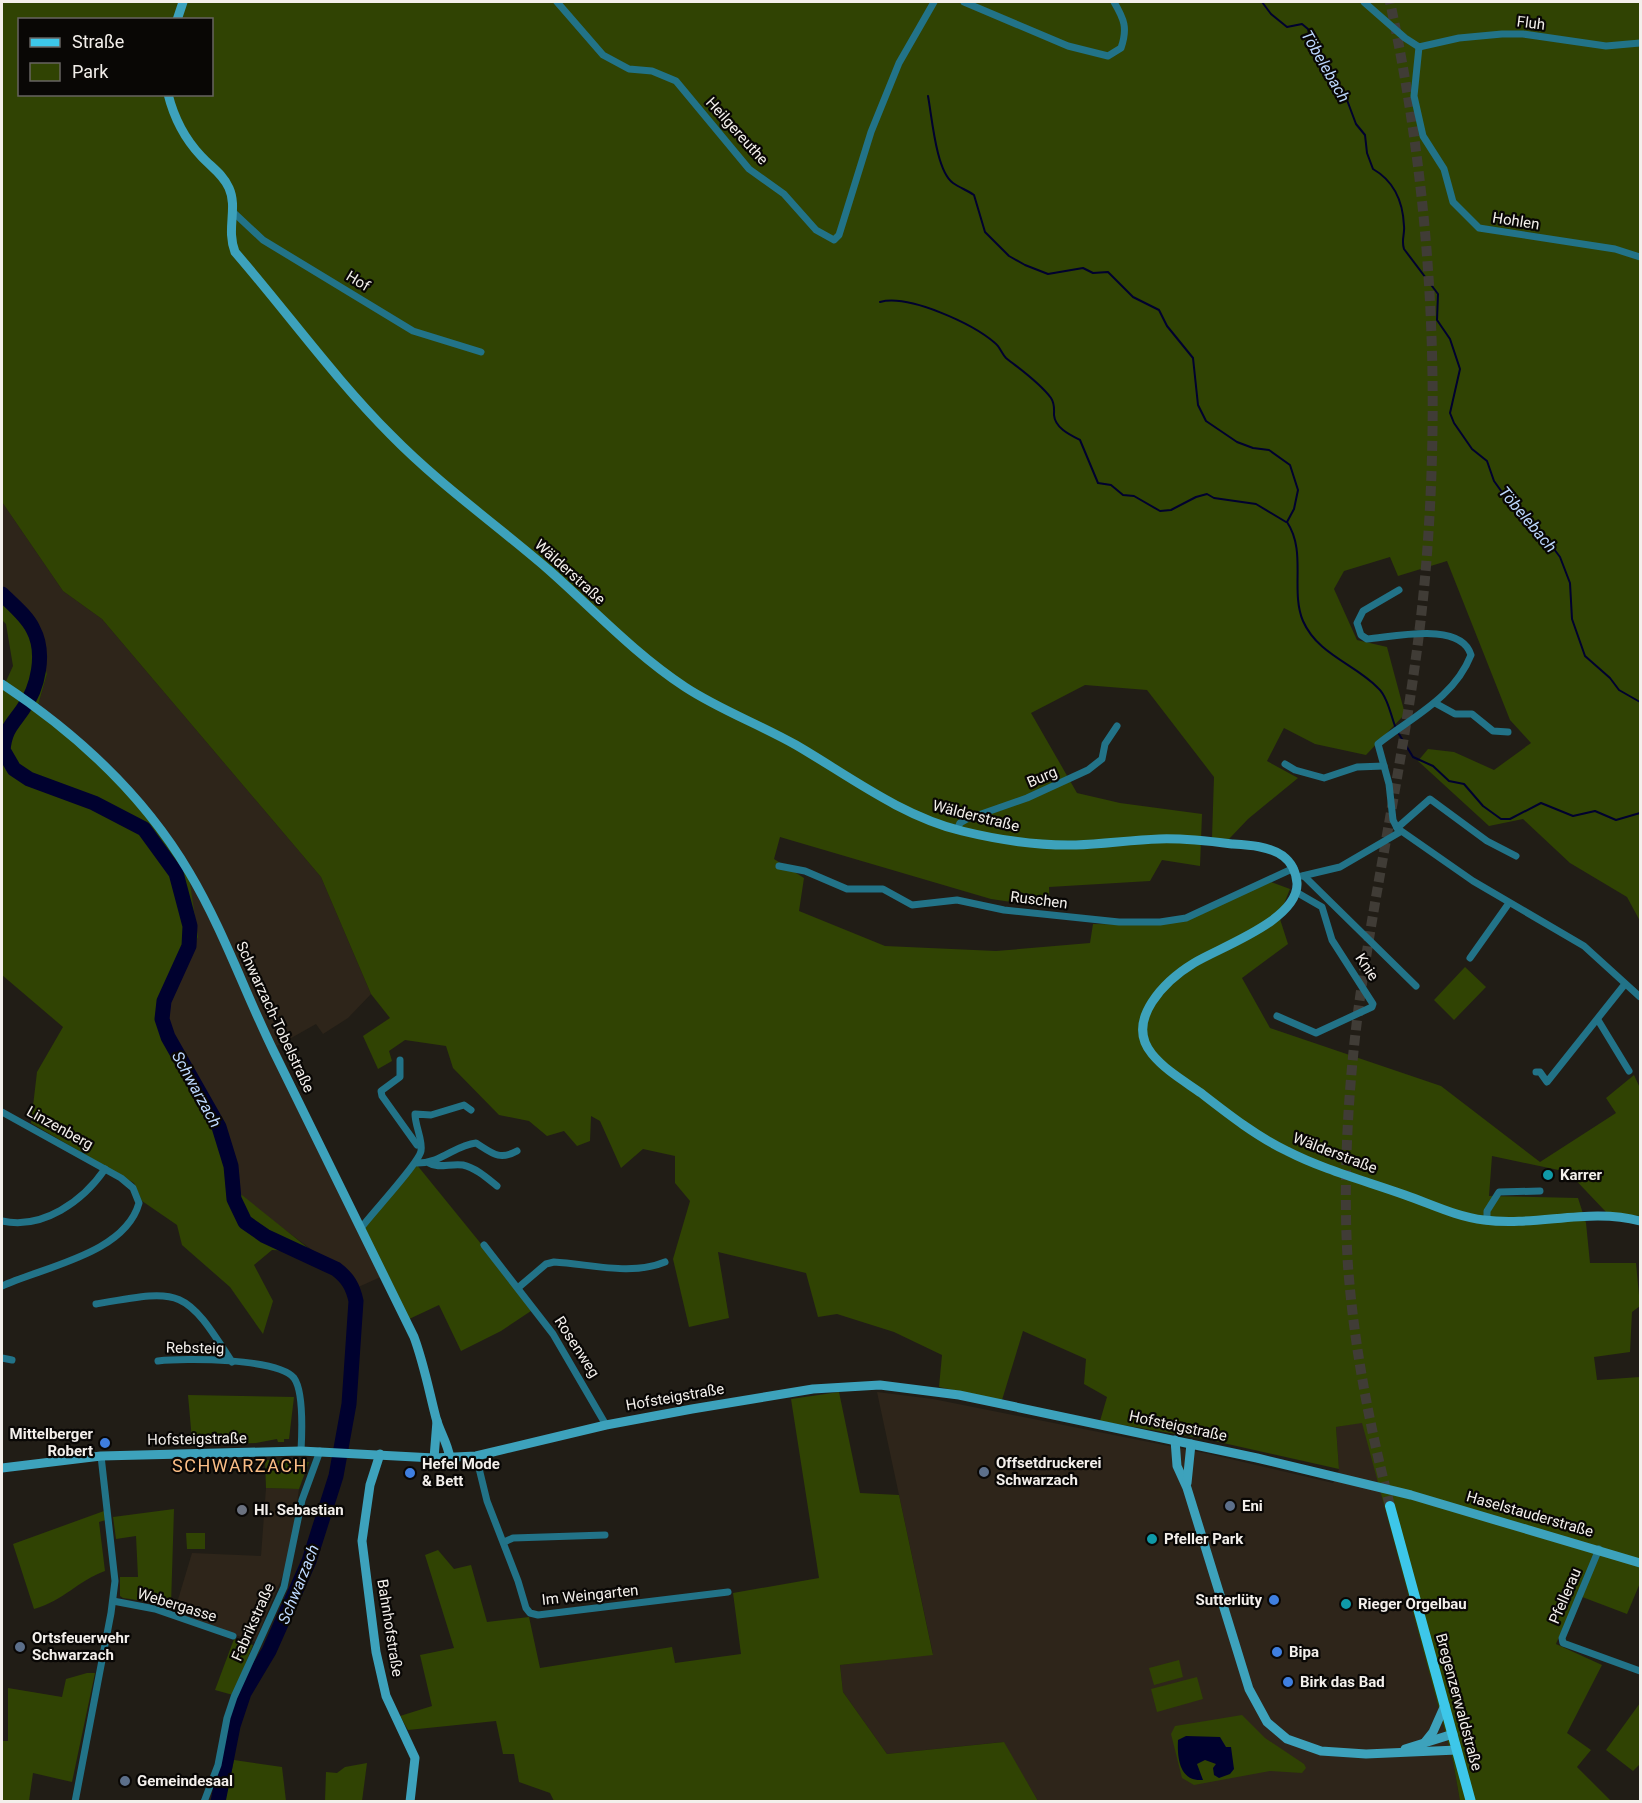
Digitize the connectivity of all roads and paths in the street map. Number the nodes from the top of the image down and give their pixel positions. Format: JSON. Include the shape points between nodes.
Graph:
{"nodes":[{"id":1,"x":183,"y":2,"type":"edge"},
{"id":2,"x":556,"y":2,"type":"edge"},
{"id":3,"x":934,"y":2,"type":"edge"},
{"id":4,"x":964,"y":2,"type":"edge"},
{"id":5,"x":1114,"y":2,"type":"edge"},
{"id":6,"x":1364,"y":2,"type":"edge"},
{"id":7,"x":178,"y":18,"type":"edge"},
{"id":8,"x":1641,"y":43,"type":"edge"},
{"id":9,"x":1419,"y":47,"type":"junction"},
{"id":10,"x":169,"y":96,"type":"edge"},
{"id":11,"x":232,"y":211,"type":"junction"},
{"id":12,"x":1641,"y":257,"type":"edge"},
{"id":13,"x":481,"y":352,"type":"dead end"},
{"id":14,"x":1399,"y":590,"type":"dead end"},
{"id":15,"x":2,"y":685,"type":"edge"},
{"id":16,"x":1436,"y":702,"type":"junction"},
{"id":17,"x":1117,"y":726,"type":"dead end"},
{"id":18,"x":1508,"y":732,"type":"dead end"},
{"id":19,"x":1286,"y":764,"type":"dead end"},
{"id":20,"x":1384,"y":766,"type":"junction"},
{"id":21,"x":957,"y":830,"type":"junction"},
{"id":22,"x":1398,"y":830,"type":"junction"},
{"id":23,"x":1516,"y":856,"type":"dead end"},
{"id":24,"x":779,"y":866,"type":"dead end"},
{"id":25,"x":1298,"y":874,"type":"junction"},
{"id":26,"x":1296,"y":892,"type":"junction"},
{"id":27,"x":1509,"y":903,"type":"junction"},
{"id":28,"x":1470,"y":958,"type":"dead end"},
{"id":29,"x":1625,"y":984,"type":"junction"},
{"id":30,"x":1416,"y":986,"type":"dead end"},
{"id":31,"x":1641,"y":997,"type":"edge"},
{"id":32,"x":1277,"y":1016,"type":"dead end"},
{"id":33,"x":1598,"y":1020,"type":"junction"},
{"id":34,"x":400,"y":1060,"type":"dead end"},
{"id":35,"x":1629,"y":1071,"type":"dead end"},
{"id":36,"x":1536,"y":1072,"type":"dead end"},
{"id":37,"x":471,"y":1110,"type":"dead end"},
{"id":38,"x":2,"y":1112,"type":"edge"},
{"id":39,"x":518,"y":1151,"type":"dead end"},
{"id":40,"x":418,"y":1160,"type":"junction"},
{"id":41,"x":429,"y":1163,"type":"junction"},
{"id":42,"x":105,"y":1169,"type":"junction"},
{"id":43,"x":497,"y":1186,"type":"dead end"},
{"id":44,"x":1540,"y":1191,"type":"dead end"},
{"id":45,"x":2,"y":1221,"type":"edge"},
{"id":46,"x":1486,"y":1221,"type":"junction"},
{"id":47,"x":1641,"y":1221,"type":"edge"},
{"id":48,"x":361,"y":1228,"type":"junction"},
{"id":49,"x":484,"y":1245,"type":"dead end"},
{"id":50,"x":665,"y":1262,"type":"dead end"},
{"id":51,"x":2,"y":1286,"type":"edge"},
{"id":52,"x":519,"y":1287,"type":"junction"},
{"id":53,"x":96,"y":1304,"type":"dead end"},
{"id":54,"x":2,"y":1358,"type":"edge"},
{"id":55,"x":12,"y":1360,"type":"dead end"},
{"id":56,"x":158,"y":1360,"type":"dead end"},
{"id":57,"x":232,"y":1362,"type":"junction"},
{"id":58,"x":437,"y":1421,"type":"junction"},
{"id":59,"x":606,"y":1425,"type":"junction"},
{"id":60,"x":1175,"y":1440,"type":"junction"},
{"id":61,"x":1191,"y":1444,"type":"junction"},
{"id":62,"x":301,"y":1451,"type":"junction"},
{"id":63,"x":320,"y":1451,"type":"junction"},
{"id":64,"x":380,"y":1454,"type":"junction"},
{"id":65,"x":101,"y":1456,"type":"junction"},
{"id":66,"x":476,"y":1456,"type":"junction"},
{"id":67,"x":434,"y":1458,"type":"junction"},
{"id":68,"x":450,"y":1458,"type":"junction"},
{"id":69,"x":2,"y":1468,"type":"edge"},
{"id":70,"x":1187,"y":1488,"type":"junction"},
{"id":71,"x":1411,"y":1495,"type":"joint"},
{"id":72,"x":1390,"y":1506,"type":"tunnel mouth"},
{"id":73,"x":605,"y":1535,"type":"dead end"},
{"id":74,"x":504,"y":1542,"type":"junction"},
{"id":75,"x":1599,"y":1549,"type":"junction"},
{"id":76,"x":1641,"y":1563,"type":"edge"},
{"id":77,"x":728,"y":1592,"type":"dead end"},
{"id":78,"x":113,"y":1601,"type":"junction"},
{"id":79,"x":232,"y":1636,"type":"dead end"},
{"id":80,"x":1641,"y":1671,"type":"edge"},
{"id":81,"x":1445,"y":1705,"type":"junction"},
{"id":82,"x":1453,"y":1734,"type":"junction"},
{"id":83,"x":1424,"y":1743,"type":"junction"},
{"id":84,"x":1457,"y":1750,"type":"junction"},
{"id":85,"x":1397,"y":1752,"type":"junction"},
{"id":86,"x":411,"y":1801,"type":"edge"},
{"id":87,"x":75,"y":1802,"type":"edge"},
{"id":88,"x":204,"y":1802,"type":"edge"},
{"id":89,"x":1472,"y":1802,"type":"edge"}],
"edges":[{"from":1,"to":7,"type":"main road"},
{"from":2,"to":3,"type":"street","name":"Heilgereuthe","via":[[603,55],[629,69],[652,71],[676,81],[749,169],[784,195],[816,230],[834,240],[899,63]]},
{"from":4,"to":5,"type":"street","via":[[1068,46],[1108,56],[1121,48],[1125,37],[1126,25]]},
{"from":6,"to":9,"type":"street"},
{"from":8,"to":9,"type":"street","name":"Fluh","via":[[1606,46],[1502,33]]},
{"from":9,"to":12,"type":"street","name":"Hohlen","via":[[1414,96],[1423,136],[1444,169],[1453,202],[1467,219],[1479,228],[1615,249]]},
{"from":10,"to":11,"type":"main road","name":"Wälderstraße","via":[[184,136],[224,178],[233,199]]},
{"from":11,"to":13,"type":"street","name":"Hof","via":[[263,240],[413,330]]},
{"from":11,"to":21,"type":"main road","name":"Wälderstraße","via":[[230,234],[235,252],[389,434],[447,489],[551,572],[681,685],[724,711],[778,735],[914,815]]},
{"from":14,"to":16,"type":"street","via":[[1363,611],[1357,623],[1367,639],[1418,633],[1461,640],[1468,646],[1471,655],[1467,666]]},
{"from":15,"to":48,"type":"main road","name":"Schwarzach-Tobelstraße","via":[[42,712],[101,762],[133,795],[188,870]]},
{"from":16,"to":18,"type":"street","via":[[1455,714],[1472,714],[1493,731]]},
{"from":16,"to":20,"type":"street","via":[[1378,744]]},
{"from":17,"to":21,"type":"street","name":"Burg","via":[[1105,744],[1102,759],[1088,770],[1027,798],[967,819]]},
{"from":19,"to":20,"type":"street","via":[[1295,771],[1324,778],[1357,767]]},
{"from":20,"to":22,"type":"street"},
{"from":21,"to":25,"type":"main road","name":"Wälderstraße","via":[[1046,845],[1182,838],[1236,844],[1278,853]]},
{"from":22,"to":23,"type":"street","via":[[1430,799],[1487,841]]},
{"from":22,"to":25,"type":"street","via":[[1340,867]]},
{"from":22,"to":27,"type":"street"},
{"from":24,"to":25,"type":"street","name":"Ruschen","via":[[805,871],[847,888],[883,889],[912,905],[957,900],[1004,910],[1119,922],[1186,918]]},
{"from":25,"to":26,"type":"main road"},
{"from":25,"to":30,"type":"street","name":"Knie"},
{"from":26,"to":32,"type":"street","name":"Knie","via":[[1322,907],[1332,940],[1373,1004],[1316,1033]]},
{"from":26,"to":46,"type":"main road","name":"Wälderstraße","via":[[1291,903],[1273,918],[1238,943],[1196,962],[1166,986],[1143,1017],[1141,1033],[1146,1047],[1162,1064],[1237,1120],[1285,1150]]},
{"from":27,"to":28,"type":"street"},
{"from":27,"to":29,"type":"street","via":[[1584,946]]},
{"from":29,"to":31,"type":"street"},
{"from":29,"to":33,"type":"street"},
{"from":33,"to":35,"type":"street"},
{"from":33,"to":36,"type":"street","via":[[1547,1082]]},
{"from":34,"to":40,"type":"street","via":[[400,1077],[381,1091],[415,1140]]},
{"from":37,"to":40,"type":"street","via":[[464,1105],[431,1115],[415,1114],[422,1148]]},
{"from":38,"to":42,"type":"street","name":"Linzenberg"},
{"from":39,"to":41,"type":"street","via":[[496,1157],[476,1143],[468,1143]]},
{"from":40,"to":41,"type":"street"},
{"from":40,"to":48,"type":"street"},
{"from":41,"to":43,"type":"street","via":[[435,1167],[464,1166]]},
{"from":42,"to":45,"type":"street","via":[[83,1196],[50,1216],[13,1223]]},
{"from":42,"to":51,"type":"street","name":"Linzenberg","via":[[122,1178],[137,1196],[137,1210],[125,1228],[75,1259]]},
{"from":44,"to":46,"type":"street","via":[[1499,1191],[1487,1211]]},
{"from":46,"to":47,"type":"main road","name":"Wälderstraße","via":[[1614,1216]]},
{"from":48,"to":58,"type":"main road","name":"Schwarzach-Tobelstraße","via":[[414,1337]]},
{"from":49,"to":52,"type":"street","name":"Rosenweg"},
{"from":50,"to":52,"type":"street","via":[[630,1269],[554,1262],[546,1264]]},
{"from":52,"to":59,"type":"street","name":"Rosenweg","via":[[574,1365]]},
{"from":53,"to":57,"type":"street","name":"Rebsteig","via":[[158,1294],[184,1301],[210,1328]]},
{"from":54,"to":55,"type":"street"},
{"from":56,"to":57,"type":"street","name":"Rebsteig"},
{"from":57,"to":62,"type":"street","name":"Rebsteig","via":[[276,1368],[292,1376],[299,1391],[303,1420]]},
{"from":58,"to":67,"type":"main road","name":"Schwarzach-Tobelstraße"},
{"from":58,"to":68,"type":"main road","name":"Schwarzach-Tobelstraße","via":[[447,1439]]},
{"from":59,"to":60,"type":"main road","name":"Hofsteigstraße","via":[[813,1389],[880,1385],[959,1395]]},
{"from":59,"to":66,"type":"main road","name":"Hofsteigstraße"},
{"from":60,"to":61,"type":"main road","name":"Hofsteigstraße"},
{"from":60,"to":70,"type":"main road","via":[[1177,1466]]},
{"from":61,"to":70,"type":"main road"},
{"from":61,"to":71,"type":"main road","name":"Hofsteigstraße"},
{"from":62,"to":63,"type":"main road","name":"Hofsteigstraße"},
{"from":62,"to":65,"type":"main road","name":"Hofsteigstraße"},
{"from":63,"to":64,"type":"main road","name":"Hofsteigstraße"},
{"from":63,"to":88,"type":"street","name":"Fabrikstraße","via":[[302,1500],[284,1587],[234,1697],[218,1765]]},
{"from":64,"to":67,"type":"main road","name":"Hofsteigstraße"},
{"from":64,"to":86,"type":"main road","name":"Bahnhofstraße","via":[[362,1541],[382,1680],[391,1710],[415,1758]]},
{"from":65,"to":69,"type":"main road","name":"Hofsteigstraße"},
{"from":65,"to":78,"type":"street","via":[[115,1575]]},
{"from":66,"to":68,"type":"main road","name":"Hofsteigstraße"},
{"from":66,"to":74,"type":"street","name":"Im Weingarten","via":[[486,1501]]},
{"from":67,"to":68,"type":"main road","name":"Hofsteigstraße"},
{"from":70,"to":85,"type":"main road","via":[[1249,1689],[1267,1722],[1287,1739],[1321,1751]]},
{"from":71,"to":75,"type":"main road","name":"Haselstauderstraße"},
{"from":72,"to":81,"type":"main road","name":"Bregenzerwaldstraße"},
{"from":73,"to":74,"type":"street","via":[[513,1538]]},
{"from":74,"to":77,"type":"street","name":"Im Weingarten","via":[[526,1608],[538,1615]]},
{"from":75,"to":76,"type":"main road","name":"Haselstauderstraße"},
{"from":75,"to":80,"type":"street","name":"Pfellerau","via":[[1563,1643]]},
{"from":78,"to":79,"type":"street","name":"Webergasse","via":[[155,1609]]},
{"from":78,"to":87,"type":"street"},
{"from":81,"to":82,"type":"main road","name":"Bregenzerwaldstraße"},
{"from":81,"to":83,"type":"main road"},
{"from":82,"to":83,"type":"main road"},
{"from":82,"to":84,"type":"main road","name":"Bregenzerwaldstraße"},
{"from":83,"to":85,"type":"main road"},
{"from":84,"to":85,"type":"main road"},
{"from":84,"to":89,"type":"main road","name":"Bregenzerwaldstraße"}]}
